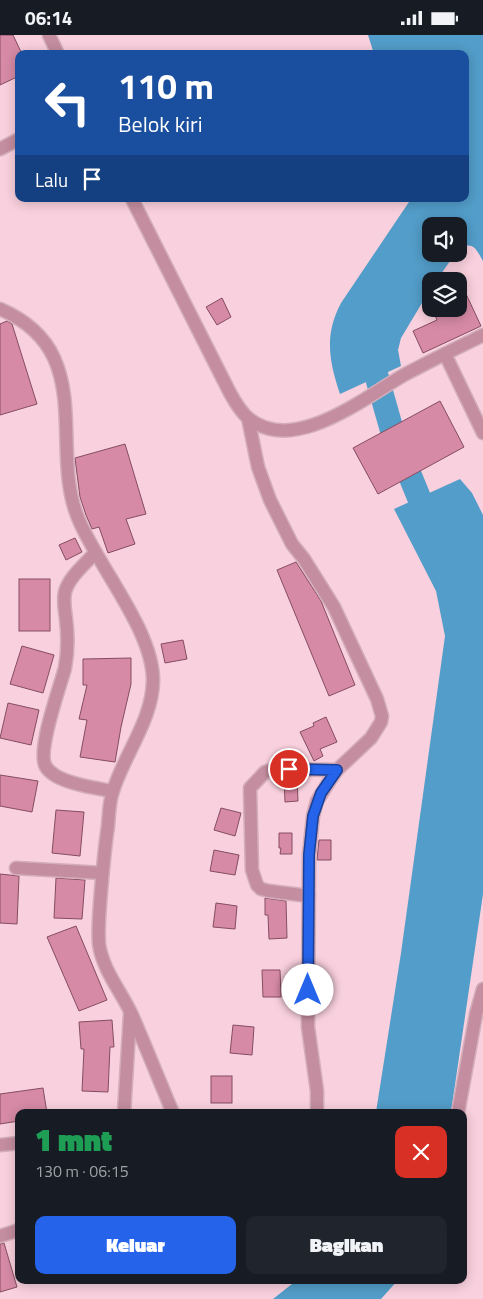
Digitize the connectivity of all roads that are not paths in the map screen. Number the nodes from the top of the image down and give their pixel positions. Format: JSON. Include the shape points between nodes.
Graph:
{"nodes":[{"id":1,"x":49,"y":35,"type":"edge"},
{"id":2,"x":56,"y":50,"type":"edge"},
{"id":3,"x":15,"y":141,"type":"edge"},
{"id":4,"x":0,"y":149,"type":"edge"},
{"id":5,"x":134,"y":202,"type":"edge"},
{"id":6,"x":0,"y":309,"type":"edge"},
{"id":7,"x":483,"y":335,"type":"edge"},
{"id":8,"x":445,"y":354,"type":"junction"},
{"id":9,"x":248,"y":418,"type":"junction"},
{"id":10,"x":483,"y":433,"type":"edge"},
{"id":11,"x":95,"y":553,"type":"junction"},
{"id":12,"x":337,"y":770,"type":"junction"},
{"id":13,"x":112,"y":791,"type":"junction"},
{"id":14,"x":16,"y":868,"type":"dead end"},
{"id":15,"x":102,"y":873,"type":"junction"},
{"id":16,"x":309,"y":896,"type":"junction"},
{"id":17,"x":483,"y":989,"type":"edge"},
{"id":18,"x":479,"y":1009,"type":"edge"},
{"id":19,"x":131,"y":1013,"type":"junction"},
{"id":20,"x":124,"y":1109,"type":"edge"},
{"id":21,"x":171,"y":1109,"type":"edge"},
{"id":22,"x":317,"y":1109,"type":"edge"},
{"id":23,"x":459,"y":1109,"type":"edge"},
{"id":24,"x":15,"y":1143,"type":"edge"},
{"id":25,"x":0,"y":1145,"type":"edge"},
{"id":26,"x":15,"y":1231,"type":"edge"},
{"id":27,"x":0,"y":1236,"type":"edge"}],
"edges":[{"from":1,"to":2,"type":"street"},
{"from":3,"to":4,"type":"street"},
{"from":5,"to":9,"type":"street","via":[[230,393]]},
{"from":6,"to":11,"type":"street","via":[[32,328],[54,357],[63,389],[72,499]]},
{"from":7,"to":8,"type":"street"},
{"from":8,"to":9,"type":"street","via":[[333,417],[308,427],[274,429],[260,426]]},
{"from":8,"to":10,"type":"street"},
{"from":9,"to":12,"type":"street","via":[[258,467],[270,500],[292,544],[334,607],[381,710],[381,722],[372,738]]},
{"from":11,"to":13,"type":"street","via":[[141,635],[153,670],[152,692],[142,724]]},
{"from":11,"to":13,"type":"street","via":[[65,591],[65,665],[43,759],[47,769],[57,777]]},
{"from":12,"to":16,"type":"street","via":[[315,808],[309,855]]},
{"from":12,"to":16,"type":"street","via":[[273,769],[265,772],[250,788],[252,870],[257,885],[268,891]]},
{"from":13,"to":15,"type":"street"},
{"from":14,"to":15,"type":"street"},
{"from":15,"to":19,"type":"street","via":[[98,929],[102,957]]},
{"from":16,"to":22,"type":"street","via":[[308,1027]]},
{"from":17,"to":18,"type":"street"},
{"from":18,"to":23,"type":"street"},
{"from":19,"to":20,"type":"street"},
{"from":19,"to":21,"type":"street"},
{"from":24,"to":25,"type":"street"},
{"from":26,"to":27,"type":"street"}]}
